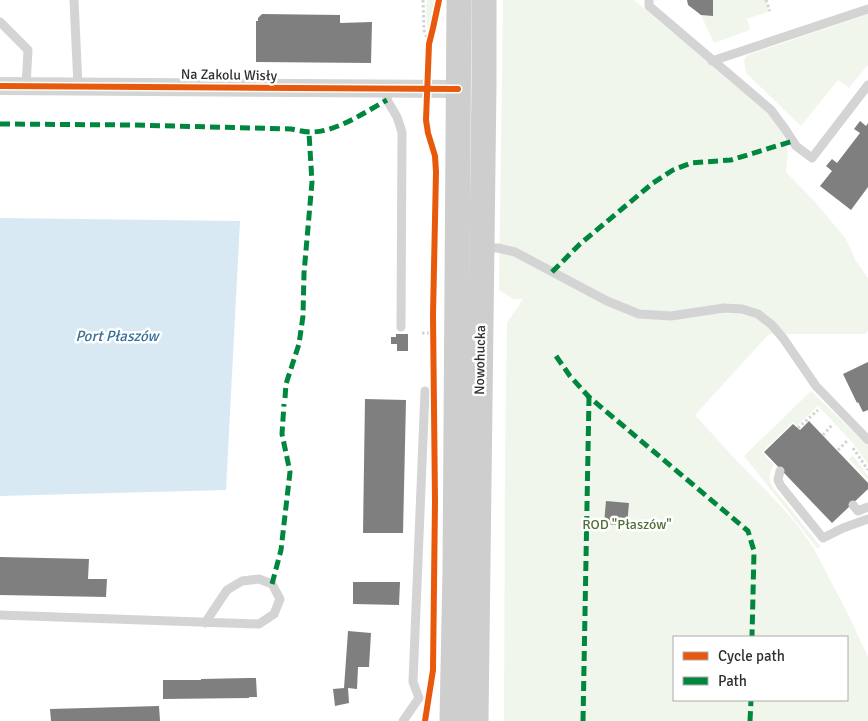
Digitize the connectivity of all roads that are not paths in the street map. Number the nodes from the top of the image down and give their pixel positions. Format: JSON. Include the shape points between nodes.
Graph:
{"nodes":[{"id":1,"x":74,"y":0,"type":"edge"},
{"id":2,"x":459,"y":0,"type":"edge"},
{"id":3,"x":484,"y":0,"type":"edge"},
{"id":4,"x":649,"y":0,"type":"edge"},
{"id":5,"x":868,"y":9,"type":"edge"},
{"id":6,"x":0,"y":22,"type":"edge"},
{"id":7,"x":712,"y":61,"type":"junction"},
{"id":8,"x":868,"y":85,"type":"edge"},
{"id":9,"x":0,"y":86,"type":"edge"},
{"id":10,"x":26,"y":86,"type":"junction"},
{"id":11,"x":78,"y":86,"type":"junction"},
{"id":12,"x":388,"y":89,"type":"junction"},
{"id":13,"x":458,"y":90,"type":"junction"},
{"id":14,"x":482,"y":248,"type":"junction"},
{"id":15,"x":401,"y":327,"type":"dead end"},
{"id":16,"x":425,"y":391,"type":"dead end"},
{"id":17,"x":868,"y":440,"type":"edge"},
{"id":18,"x":780,"y":471,"type":"dead end"},
{"id":19,"x":853,"y":505,"type":"dead end"},
{"id":20,"x":868,"y":507,"type":"edge"},
{"id":21,"x":868,"y":519,"type":"edge"},
{"id":22,"x":0,"y":615,"type":"edge"},
{"id":23,"x":205,"y":623,"type":"junction"},
{"id":24,"x":403,"y":721,"type":"edge"},
{"id":25,"x":452,"y":721,"type":"edge"},
{"id":26,"x":476,"y":721,"type":"edge"}],
"edges":[{"from":1,"to":11,"type":"lane"},
{"from":2,"to":13,"type":"main road","name":"Nowohucka"},
{"from":3,"to":14,"type":"main road","name":"Nowohucka"},
{"from":4,"to":7,"type":"lane","via":[[649,6]]},
{"from":5,"to":7,"type":"lane"},
{"from":6,"to":10,"type":"lane","via":[[28,50]]},
{"from":7,"to":8,"type":"lane","via":[[771,110],[796,146],[812,158]]},
{"from":9,"to":10,"type":"street","name":"Na Zakolu Wisły"},
{"from":10,"to":11,"type":"street","name":"Na Zakolu Wisły"},
{"from":11,"to":12,"type":"street","name":"Na Zakolu Wisły"},
{"from":12,"to":13,"type":"street","name":"Na Zakolu Wisły"},
{"from":12,"to":15,"type":"lane","via":[[387,100],[402,132]]},
{"from":13,"to":25,"type":"main road","name":"Nowohucka"},
{"from":14,"to":17,"type":"lane","via":[[515,252],[607,301],[639,314],[672,316],[724,308],[758,314],[783,338],[816,386]]},
{"from":14,"to":26,"type":"main road","name":"Nowohucka"},
{"from":16,"to":24,"type":"lane","via":[[413,682],[419,698]]},
{"from":18,"to":21,"type":"lane","via":[[780,486],[823,538]]},
{"from":19,"to":20,"type":"lane","via":[[858,511]]},
{"from":22,"to":23,"type":"lane"},
{"from":23,"to":23,"type":"lane","via":[[259,624],[274,614],[280,599],[272,584],[259,579],[242,581],[227,590]]}]}
